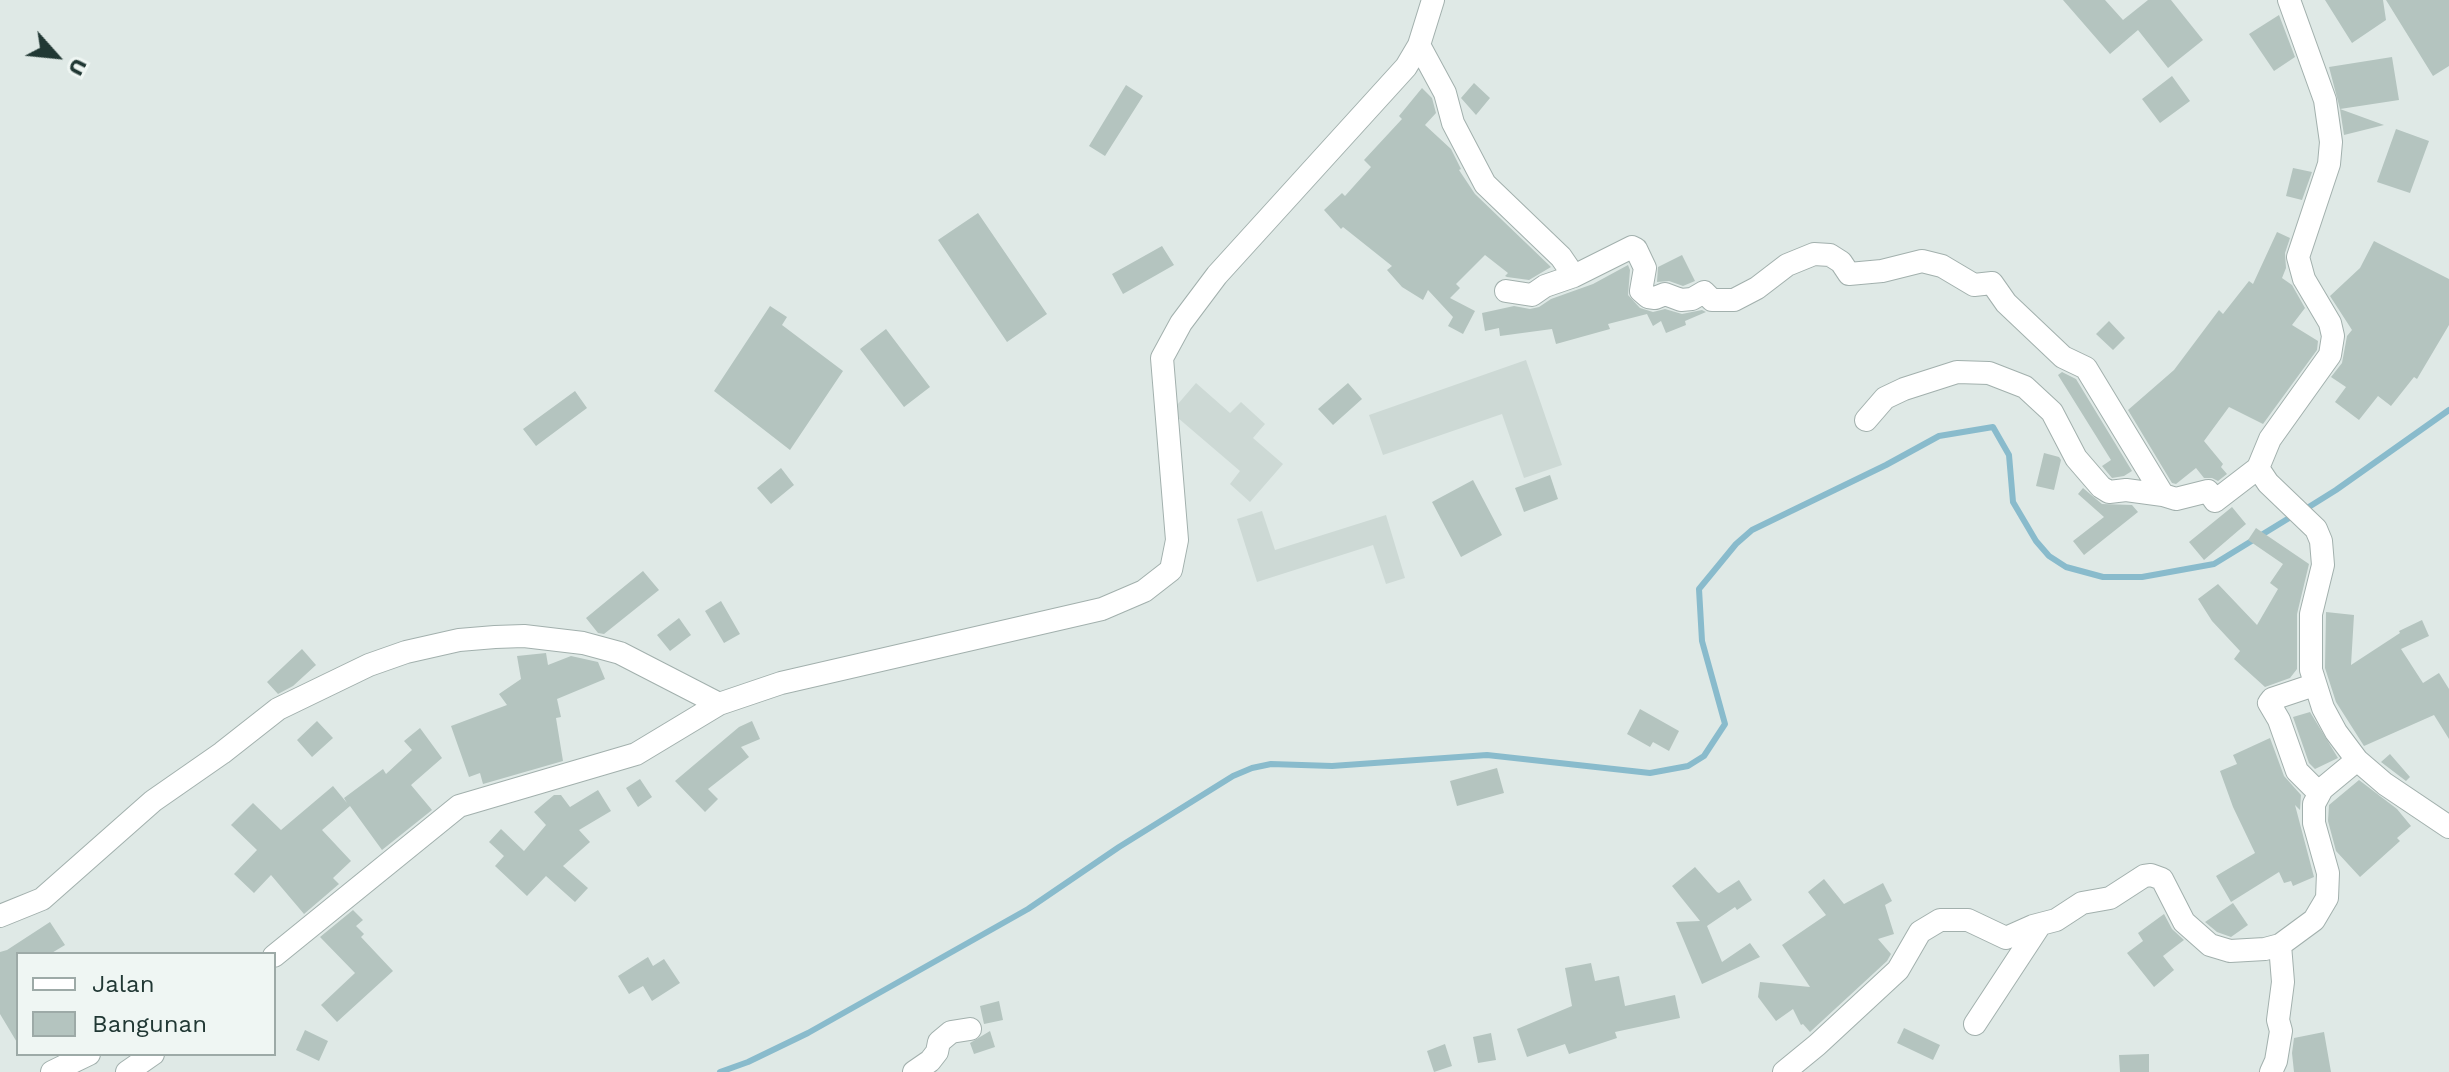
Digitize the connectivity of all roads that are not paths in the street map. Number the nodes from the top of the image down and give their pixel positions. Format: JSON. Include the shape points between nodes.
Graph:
{"nodes":[{"id":1,"x":1433,"y":0,"type":"edge"},
{"id":2,"x":2289,"y":0,"type":"edge"},
{"id":3,"x":1419,"y":45,"type":"junction"},
{"id":4,"x":1574,"y":276,"type":"junction"},
{"id":5,"x":1506,"y":291,"type":"dead end"},
{"id":6,"x":1866,"y":420,"type":"dead end"},
{"id":7,"x":2263,"y":476,"type":"junction"},
{"id":8,"x":2163,"y":495,"type":"junction"},
{"id":9,"x":2314,"y":685,"type":"junction"},
{"id":10,"x":719,"y":704,"type":"junction"},
{"id":11,"x":2357,"y":760,"type":"junction"},
{"id":12,"x":2319,"y":793,"type":"junction"},
{"id":13,"x":2449,"y":827,"type":"edge"},
{"id":14,"x":0,"y":916,"type":"edge"},
{"id":15,"x":2040,"y":925,"type":"junction"},
{"id":16,"x":2280,"y":945,"type":"junction"},
{"id":17,"x":276,"y":954,"type":"edge"},
{"id":18,"x":1975,"y":1024,"type":"dead end"},
{"id":19,"x":970,"y":1029,"type":"dead end"},
{"id":20,"x":85,"y":1056,"type":"edge"},
{"id":21,"x":150,"y":1056,"type":"edge"},
{"id":22,"x":52,"y":1072,"type":"edge"},
{"id":23,"x":127,"y":1072,"type":"edge"},
{"id":24,"x":914,"y":1072,"type":"edge"},
{"id":25,"x":1784,"y":1072,"type":"edge"},
{"id":26,"x":2271,"y":1072,"type":"edge"}],
"edges":[{"from":1,"to":3,"type":"street"},
{"from":2,"to":7,"type":"street","via":[[2325,100],[2331,142],[2329,164],[2298,257],[2333,336],[2330,355],[2270,439]]},
{"from":3,"to":4,"type":"street","via":[[1485,184]]},
{"from":3,"to":10,"type":"street","via":[[1406,67],[1217,275],[1162,358],[1177,540],[1171,570],[1144,591],[1102,609],[781,683]]},
{"from":4,"to":5,"type":"street","via":[[1532,295]]},
{"from":4,"to":8,"type":"street","via":[[1632,247],[1645,268],[1641,291],[1655,298],[1665,294],[1692,299],[1704,292],[1712,300],[1734,300],[1814,254],[1830,255],[1849,274],[1922,261],[1974,285],[1992,283],[2063,357],[2086,368]]},
{"from":6,"to":8,"type":"street","via":[[1885,398],[1904,389],[1957,372],[1989,373],[2025,387],[2052,412],[2076,458],[2101,487]]},
{"from":7,"to":8,"type":"street","via":[[2215,501],[2208,491],[2176,499]]},
{"from":7,"to":9,"type":"street","via":[[2316,529],[2324,554],[2310,635]]},
{"from":9,"to":11,"type":"street","via":[[2336,732]]},
{"from":9,"to":12,"type":"street","via":[[2269,703],[2297,771]]},
{"from":10,"to":14,"type":"street","via":[[620,653],[583,643],[495,637],[406,652],[278,709],[153,801],[42,899]]},
{"from":10,"to":17,"type":"street","via":[[636,754],[459,806]]},
{"from":11,"to":12,"type":"street"},
{"from":11,"to":13,"type":"street"},
{"from":12,"to":16,"type":"street","via":[[2313,813],[2326,861],[2327,898],[2314,920]]},
{"from":15,"to":16,"type":"street","via":[[2082,903],[2110,898],[2151,875],[2162,879],[2184,922],[2210,945],[2230,951]]},
{"from":15,"to":18,"type":"street"},
{"from":15,"to":25,"type":"street","via":[[2004,938],[1968,920],[1949,918],[1931,924],[1920,932],[1898,970]]},
{"from":16,"to":26,"type":"street","via":[[2281,1031]]},
{"from":19,"to":24,"type":"street","via":[[951,1032],[930,1061]]},
{"from":20,"to":22,"type":"street"},
{"from":21,"to":23,"type":"street"}]}
